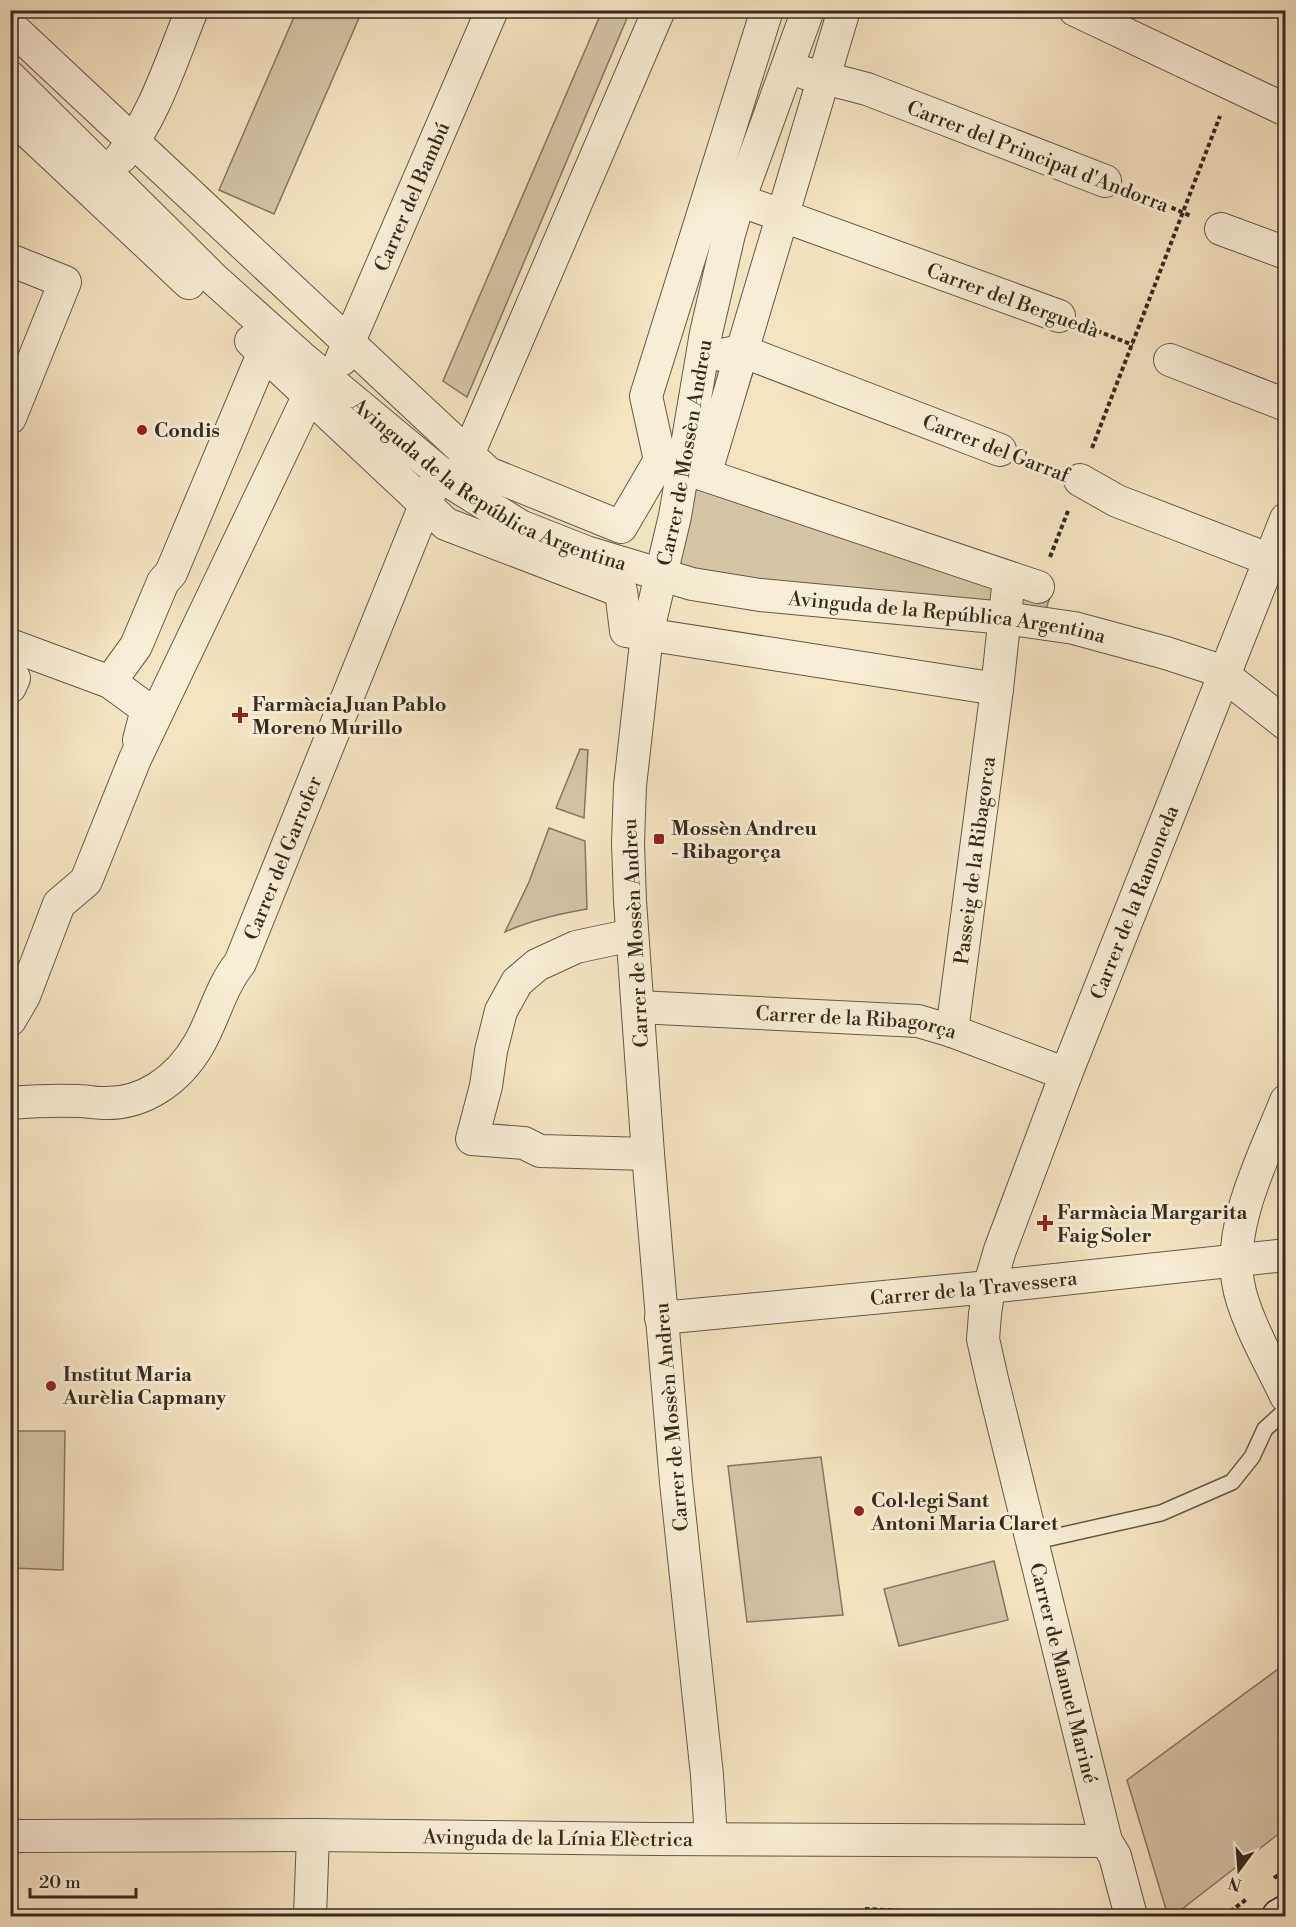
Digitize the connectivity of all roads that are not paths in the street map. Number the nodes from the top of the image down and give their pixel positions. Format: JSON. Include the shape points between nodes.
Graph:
{"nodes":[{"id":1,"x":192,"y":10,"type":"edge"},
{"id":2,"x":492,"y":10,"type":"edge"},
{"id":3,"x":659,"y":10,"type":"edge"},
{"id":4,"x":767,"y":10,"type":"edge"},
{"id":5,"x":808,"y":10,"type":"edge"},
{"id":6,"x":844,"y":10,"type":"edge"},
{"id":7,"x":1075,"y":10,"type":"edge"},
{"id":8,"x":10,"y":26,"type":"edge"},
{"id":9,"x":787,"y":68,"type":"junction"},
{"id":10,"x":10,"y":77,"type":"edge"},
{"id":11,"x":824,"y":78,"type":"junction"},
{"id":12,"x":1286,"y":110,"type":"edge"},
{"id":13,"x":10,"y":115,"type":"edge"},
{"id":14,"x":134,"y":141,"type":"junction"},
{"id":15,"x":108,"y":172,"type":"junction"},
{"id":16,"x":1105,"y":181,"type":"road end"},
{"id":17,"x":739,"y":200,"type":"junction"},
{"id":18,"x":783,"y":215,"type":"junction"},
{"id":19,"x":1221,"y":229,"type":"road end"},
{"id":20,"x":1286,"y":253,"type":"edge"},
{"id":21,"x":10,"y":260,"type":"edge"},
{"id":22,"x":1059,"y":316,"type":"road end"},
{"id":23,"x":268,"y":342,"type":"junction"},
{"id":24,"x":349,"y":343,"type":"junction"},
{"id":25,"x":742,"y":351,"type":"junction"},
{"id":26,"x":702,"y":357,"type":"junction"},
{"id":27,"x":1170,"y":360,"type":"road end"},
{"id":28,"x":320,"y":389,"type":"junction"},
{"id":29,"x":1286,"y":405,"type":"edge"},
{"id":30,"x":10,"y":418,"type":"edge"},
{"id":31,"x":1000,"y":450,"type":"road end"},
{"id":32,"x":468,"y":454,"type":"junction"},
{"id":33,"x":683,"y":468,"type":"junction"},
{"id":34,"x":447,"y":479,"type":"junction"},
{"id":35,"x":1080,"y":480,"type":"road end"},
{"id":36,"x":425,"y":504,"type":"junction"},
{"id":37,"x":1286,"y":519,"type":"edge"},
{"id":38,"x":1277,"y":563,"type":"edge"},
{"id":39,"x":661,"y":576,"type":"junction"},
{"id":40,"x":1009,"y":578,"type":"junction"},
{"id":41,"x":1038,"y":587,"type":"road end"},
{"id":42,"x":1005,"y":618,"type":"junction"},
{"id":43,"x":647,"y":634,"type":"junction"},
{"id":44,"x":10,"y":645,"type":"edge"},
{"id":45,"x":1225,"y":676,"type":"junction"},
{"id":46,"x":110,"y":682,"type":"junction"},
{"id":47,"x":997,"y":689,"type":"junction"},
{"id":48,"x":1286,"y":724,"type":"edge"},
{"id":49,"x":135,"y":759,"type":"junction"},
{"id":50,"x":632,"y":935,"type":"junction"},
{"id":51,"x":638,"y":1006,"type":"junction"},
{"id":52,"x":10,"y":1020,"type":"edge"},
{"id":53,"x":952,"y":1031,"type":"junction"},
{"id":54,"x":1066,"y":1074,"type":"junction"},
{"id":55,"x":1286,"y":1101,"type":"edge"},
{"id":56,"x":10,"y":1103,"type":"edge"},
{"id":57,"x":648,"y":1154,"type":"junction"},
{"id":58,"x":1286,"y":1255,"type":"edge"},
{"id":59,"x":1235,"y":1260,"type":"junction"},
{"id":60,"x":989,"y":1287,"type":"junction"},
{"id":61,"x":661,"y":1318,"type":"junction"},
{"id":62,"x":1286,"y":1396,"type":"edge"},
{"id":63,"x":1286,"y":1410,"type":"edge"},
{"id":64,"x":1032,"y":1542,"type":"junction"},
{"id":65,"x":313,"y":1835,"type":"junction"},
{"id":66,"x":10,"y":1836,"type":"edge"},
{"id":67,"x":711,"y":1839,"type":"junction"},
{"id":68,"x":1106,"y":1841,"type":"junction"},
{"id":69,"x":1286,"y":1912,"type":"edge"},
{"id":70,"x":1130,"y":1914,"type":"edge"},
{"id":71,"x":310,"y":1917,"type":"edge"},
{"id":72,"x":1279,"y":1917,"type":"edge"}],
"edges":[{"from":1,"to":14,"type":"street"},
{"from":2,"to":24,"type":"street","name":"Carrer del Bambú"},
{"from":3,"to":32,"type":"street","name":"Carrer del Garrofer"},
{"from":4,"to":33,"type":"street","via":[[646,396]]},
{"from":5,"to":9,"type":"street","name":"Carrer de Mossèn Andreu"},
{"from":6,"to":11,"type":"street"},
{"from":7,"to":12,"type":"street"},
{"from":8,"to":14,"type":"street"},
{"from":9,"to":11,"type":"street","name":"Carrer del Principat d'Andorra"},
{"from":9,"to":17,"type":"street","name":"Carrer de Mossèn Andreu"},
{"from":10,"to":15,"type":"street","name":"Avinguda de la República Argentina"},
{"from":11,"to":16,"type":"street","name":"Carrer del Principat d'Andorra","via":[[867,89]]},
{"from":11,"to":18,"type":"street"},
{"from":13,"to":23,"type":"street"},
{"from":14,"to":15,"type":"street"},
{"from":14,"to":24,"type":"street"},
{"from":15,"to":23,"type":"street","name":"Avinguda de la República Argentina","via":[[215,279]]},
{"from":17,"to":18,"type":"street","name":"Carrer del Berguedà"},
{"from":17,"to":26,"type":"street","name":"Carrer de Mossèn Andreu"},
{"from":18,"to":22,"type":"street","name":"Carrer del Berguedà"},
{"from":18,"to":25,"type":"street"},
{"from":19,"to":20,"type":"street"},
{"from":21,"to":30,"type":"street","via":[[65,282]]},
{"from":23,"to":28,"type":"street","name":"Avinguda de la República Argentina"},
{"from":23,"to":46,"type":"street","via":[[171,573],[163,582],[136,646]]},
{"from":24,"to":28,"type":"street","name":"Carrer del Bambú"},
{"from":24,"to":32,"type":"street"},
{"from":25,"to":26,"type":"street","name":"Carrer del Garraf"},
{"from":25,"to":31,"type":"street","name":"Carrer del Garraf"},
{"from":25,"to":33,"type":"street"},
{"from":26,"to":33,"type":"street","name":"Carrer de Mossèn Andreu"},
{"from":27,"to":29,"type":"street"},
{"from":28,"to":34,"type":"street","name":"Avinguda de la República Argentina"},
{"from":28,"to":36,"type":"street"},
{"from":28,"to":49,"type":"street","name":"Carrer del Bambú"},
{"from":32,"to":33,"type":"street","via":[[488,473],[621,527]]},
{"from":32,"to":34,"type":"street","name":"Carrer del Garrofer"},
{"from":33,"to":39,"type":"street","name":"Carrer de Mossèn Andreu"},
{"from":33,"to":40,"type":"street"},
{"from":34,"to":36,"type":"street","name":"Carrer del Garrofer"},
{"from":34,"to":39,"type":"street","name":"Avinguda de la República Argentina","via":[[520,526]]},
{"from":35,"to":38,"type":"street","name":"Carrer del Garraf","via":[[1117,501]]},
{"from":36,"to":43,"type":"street","via":[[446,524],[621,591],[626,631]]},
{"from":36,"to":56,"type":"street","name":"Carrer del Garrofer","via":[[240,963],[207,1030],[184,1066],[156,1090],[139,1098],[102,1103]]},
{"from":37,"to":38,"type":"street","name":"Carrer de la Ramoneda"},
{"from":38,"to":45,"type":"street","name":"Carrer de la Ramoneda"},
{"from":39,"to":42,"type":"street","name":"Avinguda de la República Argentina","via":[[760,595]]},
{"from":39,"to":43,"type":"street","name":"Carrer de Mossèn Andreu"},
{"from":40,"to":41,"type":"street"},
{"from":40,"to":42,"type":"street","name":"Passeig de la Ribagorca"},
{"from":42,"to":45,"type":"street","name":"Avinguda de la República Argentina","via":[[1086,631],[1199,663]]},
{"from":42,"to":47,"type":"street","name":"Passeig de la Ribagorca"},
{"from":43,"to":47,"type":"street"},
{"from":43,"to":50,"type":"street","name":"Carrer de Mossèn Andreu","via":[[630,786]]},
{"from":44,"to":46,"type":"street"},
{"from":45,"to":48,"type":"street","name":"Avinguda de la República Argentina"},
{"from":45,"to":54,"type":"street","name":"Carrer de la Ramoneda"},
{"from":46,"to":49,"type":"street","via":[[147,709]]},
{"from":47,"to":53,"type":"street","name":"Passeig de la Ribagorca"},
{"from":49,"to":52,"type":"street","via":[[86,881],[58,904],[24,996]]},
{"from":50,"to":51,"type":"street","name":"Carrer de Mossèn Andreu"},
{"from":50,"to":57,"type":"street","via":[[576,947],[537,965],[517,982],[501,1011],[472,1139],[524,1143],[540,1151]]},
{"from":51,"to":53,"type":"street","name":"Carrer de la Ribagorça","via":[[918,1021]]},
{"from":51,"to":57,"type":"street","name":"Carrer de Mossèn Andreu"},
{"from":53,"to":54,"type":"street","name":"Carrer de la Ribagorça"},
{"from":54,"to":60,"type":"street","name":"Carrer de la Ramoneda"},
{"from":55,"to":59,"type":"street","via":[[1250,1193]]},
{"from":57,"to":61,"type":"street","name":"Carrer de Mossèn Andreu"},
{"from":58,"to":59,"type":"street","name":"Carrer de la Travessera"},
{"from":59,"to":60,"type":"street","name":"Carrer de la Travessera"},
{"from":59,"to":62,"type":"street","via":[[1243,1301]]},
{"from":60,"to":61,"type":"street","name":"Carrer de la Travessera"},
{"from":60,"to":64,"type":"street","name":"Carrer de Manuel Mariné","via":[[983,1339]]},
{"from":61,"to":67,"type":"street","name":"Carrer de Mossèn Andreu"},
{"from":63,"to":64,"type":"lane","via":[[1265,1429],[1252,1456],[1232,1482],[1161,1513]]},
{"from":64,"to":68,"type":"street","name":"Carrer de Manuel Mariné"},
{"from":65,"to":66,"type":"street","name":"Avinguda de la Línia Elèctrica"},
{"from":65,"to":67,"type":"street","name":"Avinguda de la Línia Elèctrica"},
{"from":65,"to":71,"type":"street"},
{"from":67,"to":68,"type":"street","name":"Avinguda de la Línia Elèctrica"},
{"from":68,"to":70,"type":"street","name":"Carrer de Manuel Mariné","via":[[1115,1856]]},
{"from":69,"to":72,"type":"street"}]}
